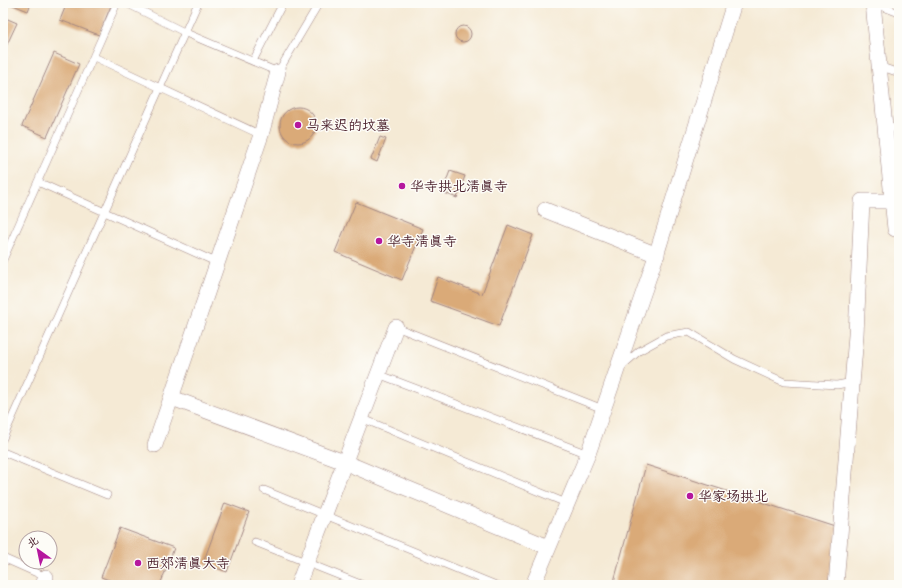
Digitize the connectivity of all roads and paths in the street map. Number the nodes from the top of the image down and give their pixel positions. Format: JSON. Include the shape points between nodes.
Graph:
{"nodes":[{"id":1,"x":117,"y":3,"type":"edge"},
{"id":2,"x":126,"y":3,"type":"edge"},
{"id":3,"x":198,"y":3,"type":"edge"},
{"id":4,"x":283,"y":3,"type":"edge"},
{"id":5,"x":319,"y":3,"type":"edge"},
{"id":6,"x":734,"y":3,"type":"edge"},
{"id":7,"x":873,"y":3,"type":"edge"},
{"id":8,"x":899,"y":13,"type":"edge"},
{"id":9,"x":186,"y":33,"type":"junction"},
{"id":10,"x":94,"y":57,"type":"junction"},
{"id":11,"x":253,"y":61,"type":"junction"},
{"id":12,"x":879,"y":66,"type":"junction"},
{"id":13,"x":278,"y":72,"type":"junction"},
{"id":14,"x":899,"y":73,"type":"edge"},
{"id":15,"x":160,"y":89,"type":"junction"},
{"id":16,"x":892,"y":127,"type":"edge"},
{"id":17,"x":261,"y":136,"type":"junction"},
{"id":18,"x":38,"y":182,"type":"junction"},
{"id":19,"x":892,"y":201,"type":"junction"},
{"id":20,"x":544,"y":210,"type":"dead end"},
{"id":21,"x":104,"y":212,"type":"junction"},
{"id":22,"x":895,"y":229,"type":"dead end"},
{"id":23,"x":657,"y":255,"type":"junction"},
{"id":24,"x":3,"y":260,"type":"edge"},
{"id":25,"x":218,"y":263,"type":"junction"},
{"id":26,"x":396,"y":327,"type":"joint"},
{"id":27,"x":616,"y":372,"type":"junction"},
{"id":28,"x":378,"y":374,"type":"junction"},
{"id":29,"x":853,"y":382,"type":"junction"},
{"id":30,"x":172,"y":398,"type":"junction"},
{"id":31,"x":603,"y":409,"type":"junction"},
{"id":32,"x":361,"y":418,"type":"junction"},
{"id":33,"x":3,"y":438,"type":"edge"},
{"id":34,"x":155,"y":445,"type":"dead end"},
{"id":35,"x":3,"y":452,"type":"edge"},
{"id":36,"x":588,"y":454,"type":"junction"},
{"id":37,"x":344,"y":462,"type":"junction"},
{"id":38,"x":264,"y":490,"type":"dead end"},
{"id":39,"x":107,"y":495,"type":"dead end"},
{"id":40,"x":566,"y":503,"type":"junction"},
{"id":41,"x":324,"y":515,"type":"junction"},
{"id":42,"x":255,"y":542,"type":"dead end"},
{"id":43,"x":548,"y":547,"type":"junction"},
{"id":44,"x":3,"y":558,"type":"edge"},
{"id":45,"x":306,"y":562,"type":"junction"},
{"id":46,"x":44,"y":581,"type":"edge"},
{"id":47,"x":298,"y":585,"type":"edge"},
{"id":48,"x":363,"y":585,"type":"edge"},
{"id":49,"x":496,"y":585,"type":"edge"},
{"id":50,"x":533,"y":585,"type":"edge"},
{"id":51,"x":836,"y":585,"type":"edge"}],
"edges":[{"from":1,"to":10,"type":"lane"},
{"from":2,"to":9,"type":"lane"},
{"from":3,"to":9,"type":"lane"},
{"from":4,"to":11,"type":"lane"},
{"from":5,"to":13,"type":"lane"},
{"from":6,"to":23,"type":"street"},
{"from":7,"to":8,"type":"lane"},
{"from":7,"to":12,"type":"street"},
{"from":9,"to":11,"type":"lane"},
{"from":9,"to":15,"type":"lane"},
{"from":10,"to":15,"type":"lane"},
{"from":10,"to":18,"type":"lane"},
{"from":11,"to":13,"type":"lane"},
{"from":12,"to":14,"type":"lane"},
{"from":12,"to":16,"type":"street"},
{"from":13,"to":17,"type":"street"},
{"from":15,"to":17,"type":"lane"},
{"from":15,"to":21,"type":"lane"},
{"from":16,"to":19,"type":"street"},
{"from":17,"to":25,"type":"street"},
{"from":18,"to":21,"type":"lane"},
{"from":18,"to":24,"type":"lane"},
{"from":19,"to":22,"type":"street"},
{"from":19,"to":29,"type":"street","via":[[862,201]]},
{"from":20,"to":23,"type":"street"},
{"from":21,"to":25,"type":"lane"},
{"from":21,"to":33,"type":"lane"},
{"from":23,"to":27,"type":"street"},
{"from":25,"to":30,"type":"street"},
{"from":26,"to":28,"type":"street"},
{"from":26,"to":31,"type":"lane"},
{"from":27,"to":29,"type":"lane","via":[[639,351],[666,336],[689,332],[734,359],[784,382],[837,385]]},
{"from":27,"to":31,"type":"street"},
{"from":28,"to":32,"type":"street"},
{"from":28,"to":36,"type":"lane"},
{"from":29,"to":51,"type":"street"},
{"from":30,"to":34,"type":"street"},
{"from":30,"to":37,"type":"street"},
{"from":31,"to":36,"type":"street"},
{"from":32,"to":37,"type":"street"},
{"from":32,"to":40,"type":"lane"},
{"from":35,"to":39,"type":"lane"},
{"from":36,"to":40,"type":"street"},
{"from":37,"to":41,"type":"street"},
{"from":37,"to":43,"type":"street"},
{"from":38,"to":41,"type":"lane"},
{"from":40,"to":43,"type":"street"},
{"from":41,"to":45,"type":"street"},
{"from":41,"to":49,"type":"lane"},
{"from":42,"to":45,"type":"lane"},
{"from":43,"to":50,"type":"street"},
{"from":44,"to":46,"type":"lane"},
{"from":45,"to":47,"type":"street"},
{"from":45,"to":48,"type":"lane"}]}
